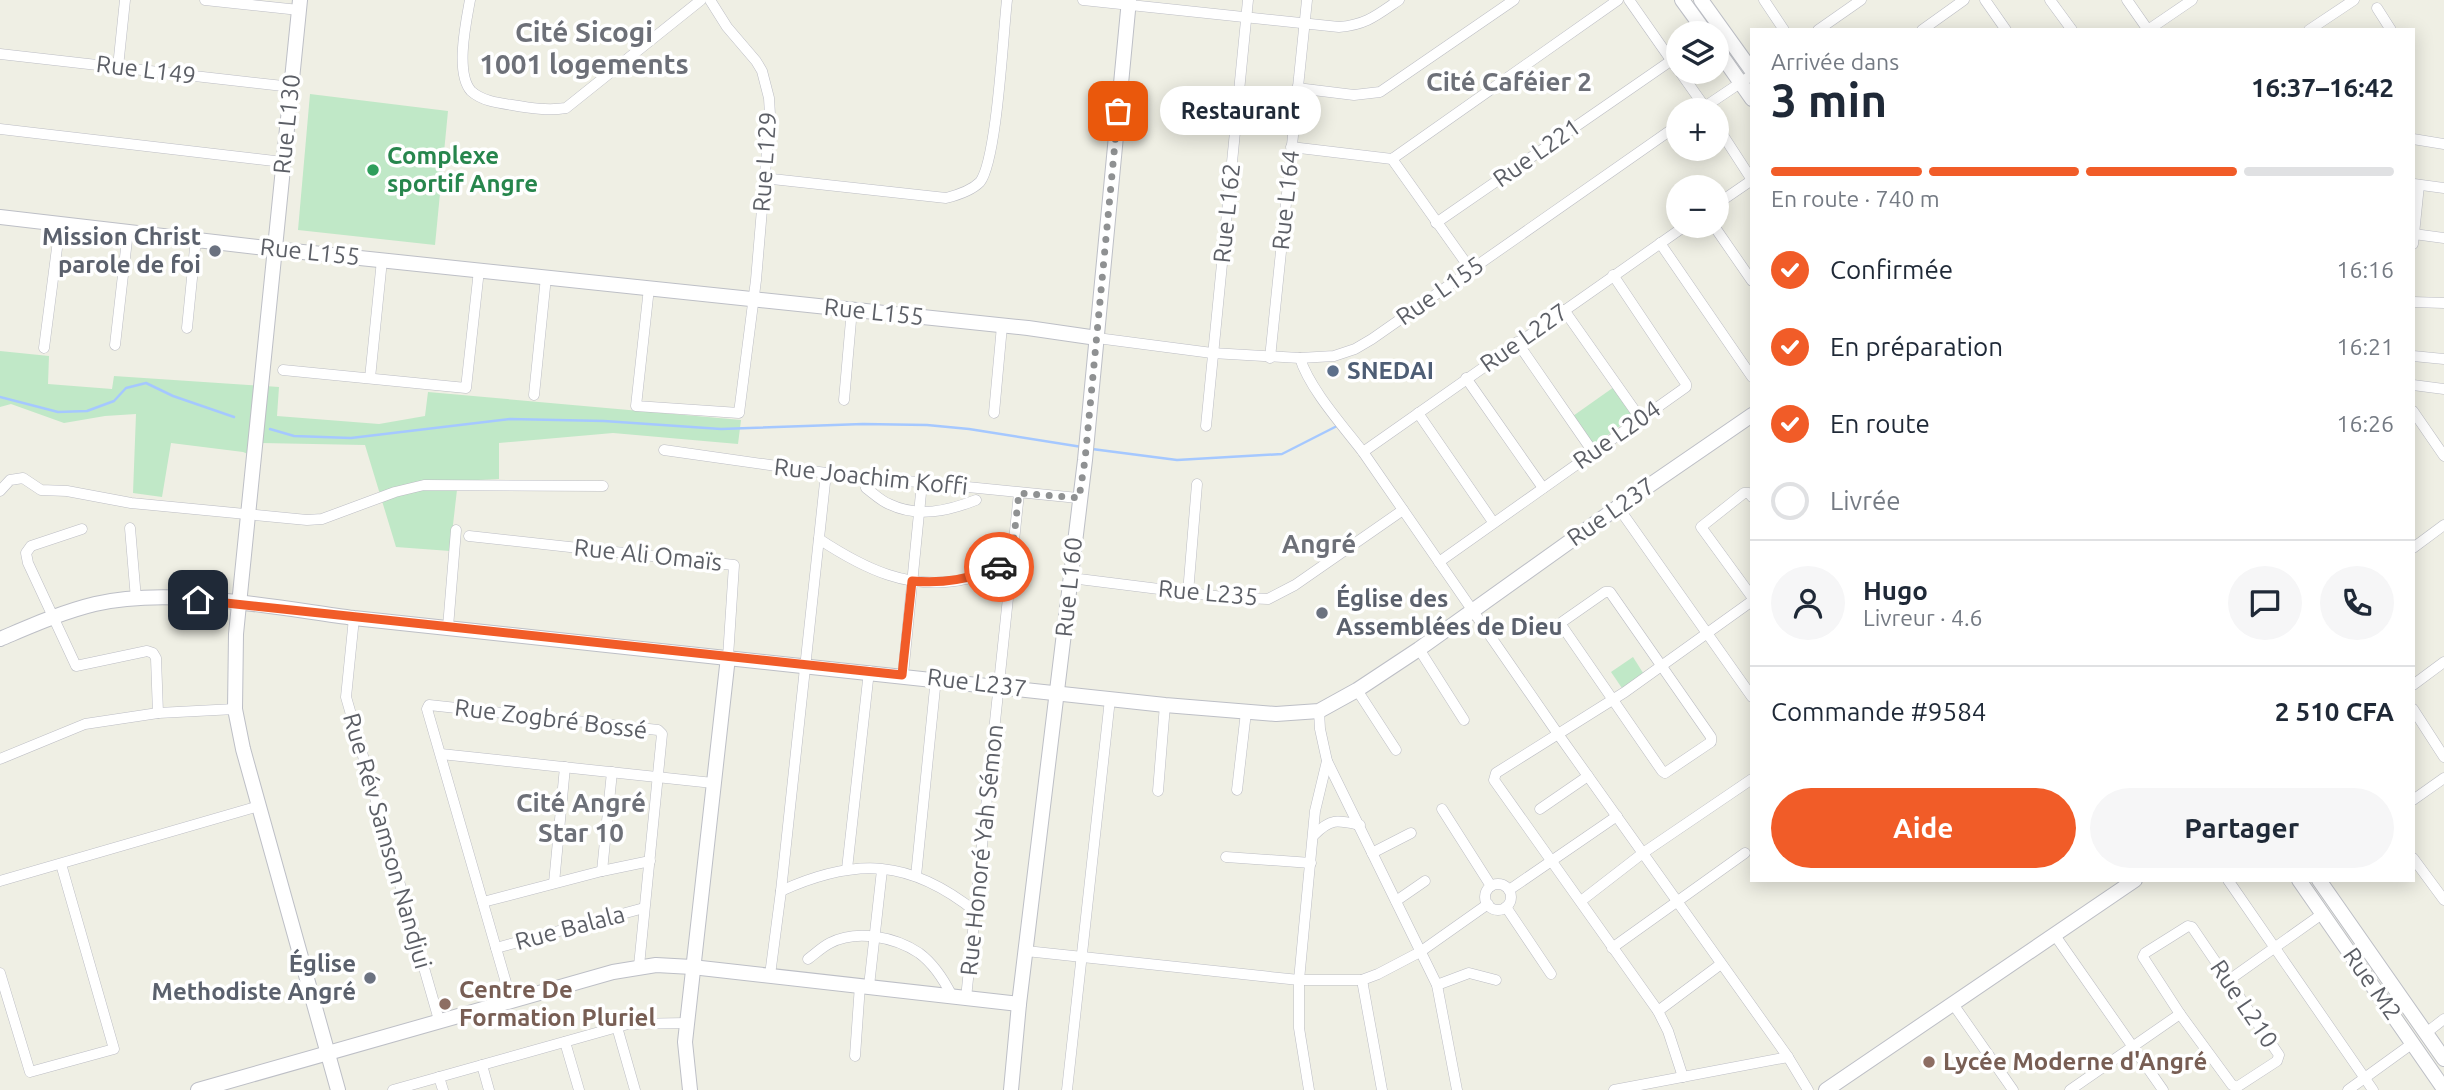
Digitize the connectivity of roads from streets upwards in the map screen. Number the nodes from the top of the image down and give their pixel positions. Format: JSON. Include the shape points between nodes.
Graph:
{"nodes":[{"id":1,"x":125,"y":0,"type":"edge"},
{"id":2,"x":205,"y":0,"type":"edge"},
{"id":3,"x":470,"y":0,"type":"edge"},
{"id":4,"x":701,"y":0,"type":"edge"},
{"id":5,"x":710,"y":0,"type":"edge"},
{"id":6,"x":1007,"y":0,"type":"edge"},
{"id":7,"x":1083,"y":0,"type":"edge"},
{"id":8,"x":1248,"y":0,"type":"edge"},
{"id":9,"x":1307,"y":0,"type":"edge"},
{"id":10,"x":1399,"y":0,"type":"edge"},
{"id":11,"x":1514,"y":0,"type":"edge"},
{"id":12,"x":1618,"y":0,"type":"edge"},
{"id":13,"x":1629,"y":0,"type":"edge"},
{"id":14,"x":1682,"y":0,"type":"edge"},
{"id":15,"x":1701,"y":0,"type":"edge"},
{"id":16,"x":1764,"y":0,"type":"edge"},
{"id":17,"x":1861,"y":0,"type":"edge"},
{"id":18,"x":1964,"y":0,"type":"edge"},
{"id":19,"x":1985,"y":0,"type":"edge"},
{"id":20,"x":2050,"y":0,"type":"edge"},
{"id":21,"x":2127,"y":0,"type":"edge"},
{"id":22,"x":2192,"y":0,"type":"edge"},
{"id":23,"x":2354,"y":0,"type":"edge"},
{"id":24,"x":1128,"y":2,"type":"edge"},
{"id":25,"x":299,"y":5,"type":"edge"},
{"id":26,"x":2377,"y":8,"type":"dead end"},
{"id":27,"x":1247,"y":16,"type":"junction"},
{"id":28,"x":1697,"y":21,"type":"edge"},
{"id":29,"x":1305,"y":23,"type":"junction"},
{"id":30,"x":1783,"y":28,"type":"edge"},
{"id":31,"x":1821,"y":28,"type":"edge"},
{"id":32,"x":1925,"y":28,"type":"edge"},
{"id":33,"x":2005,"y":28,"type":"edge"},
{"id":34,"x":2071,"y":28,"type":"edge"},
{"id":35,"x":2147,"y":28,"type":"edge"},
{"id":36,"x":2151,"y":28,"type":"edge"},
{"id":37,"x":2312,"y":28,"type":"edge"},
{"id":38,"x":2390,"y":28,"type":"edge"},
{"id":39,"x":1666,"y":52,"type":"edge"},
{"id":40,"x":0,"y":54,"type":"edge"},
{"id":41,"x":1729,"y":59,"type":"edge"},
{"id":42,"x":118,"y":67,"type":"junction"},
{"id":43,"x":1666,"y":74,"type":"edge"},
{"id":44,"x":1748,"y":76,"type":"edge"},
{"id":45,"x":292,"y":87,"type":"junction"},
{"id":46,"x":1297,"y":88,"type":"junction"},
{"id":47,"x":1719,"y":98,"type":"edge"},
{"id":48,"x":0,"y":129,"type":"edge"},
{"id":49,"x":1666,"y":133,"type":"edge"},
{"id":50,"x":2415,"y":139,"type":"edge"},
{"id":51,"x":2444,"y":144,"type":"edge"},
{"id":52,"x":1729,"y":145,"type":"edge"},
{"id":53,"x":1291,"y":147,"type":"junction"},
{"id":54,"x":1392,"y":159,"type":"junction"},
{"id":55,"x":283,"y":162,"type":"junction"},
{"id":56,"x":1750,"y":177,"type":"edge"},
{"id":57,"x":764,"y":178,"type":"junction"},
{"id":58,"x":1750,"y":181,"type":"edge"},
{"id":59,"x":2416,"y":184,"type":"edge"},
{"id":60,"x":2444,"y":188,"type":"edge"},
{"id":61,"x":1729,"y":196,"type":"edge"},
{"id":62,"x":2415,"y":209,"type":"edge"},
{"id":63,"x":0,"y":217,"type":"edge"},
{"id":64,"x":1436,"y":223,"type":"junction"},
{"id":65,"x":60,"y":225,"type":"junction"},
{"id":66,"x":128,"y":231,"type":"junction"},
{"id":67,"x":2415,"y":234,"type":"edge"},
{"id":68,"x":196,"y":238,"type":"junction"},
{"id":69,"x":1667,"y":238,"type":"edge"},
{"id":70,"x":1722,"y":238,"type":"edge"},
{"id":71,"x":2444,"y":238,"type":"edge"},
{"id":72,"x":1660,"y":243,"type":"junction"},
{"id":73,"x":274,"y":248,"type":"junction"},
{"id":74,"x":382,"y":260,"type":"junction"},
{"id":75,"x":479,"y":270,"type":"junction"},
{"id":76,"x":1471,"y":270,"type":"junction"},
{"id":77,"x":1613,"y":275,"type":"junction"},
{"id":78,"x":547,"y":277,"type":"junction"},
{"id":79,"x":1750,"y":278,"type":"edge"},
{"id":80,"x":649,"y":288,"type":"junction"},
{"id":81,"x":753,"y":299,"type":"junction"},
{"id":82,"x":2415,"y":302,"type":"edge"},
{"id":83,"x":2444,"y":303,"type":"edge"},
{"id":84,"x":852,"y":309,"type":"junction"},
{"id":85,"x":1564,"y":310,"type":"junction"},
{"id":86,"x":1002,"y":326,"type":"junction"},
{"id":87,"x":187,"y":328,"type":"dead end"},
{"id":88,"x":1097,"y":338,"type":"junction"},
{"id":89,"x":1517,"y":342,"type":"junction"},
{"id":90,"x":116,"y":345,"type":"dead end"},
{"id":91,"x":44,"y":348,"type":"dead end"},
{"id":92,"x":1212,"y":352,"type":"junction"},
{"id":93,"x":2415,"y":356,"type":"edge"},
{"id":94,"x":1270,"y":358,"type":"junction"},
{"id":95,"x":1300,"y":358,"type":"junction"},
{"id":96,"x":2444,"y":359,"type":"edge"},
{"id":97,"x":283,"y":370,"type":"dead end"},
{"id":98,"x":1750,"y":374,"type":"edge"},
{"id":99,"x":370,"y":378,"type":"junction"},
{"id":100,"x":1466,"y":378,"type":"junction"},
{"id":101,"x":2415,"y":385,"type":"edge"},
{"id":102,"x":2444,"y":389,"type":"edge"},
{"id":103,"x":534,"y":395,"type":"dead end"},
{"id":104,"x":844,"y":400,"type":"dead end"},
{"id":105,"x":994,"y":413,"type":"dead end"},
{"id":106,"x":1418,"y":413,"type":"junction"},
{"id":107,"x":2415,"y":414,"type":"edge"},
{"id":108,"x":1750,"y":416,"type":"edge"},
{"id":109,"x":1640,"y":418,"type":"junction"},
{"id":110,"x":1206,"y":426,"type":"dead end"},
{"id":111,"x":664,"y":450,"type":"dead end"},
{"id":112,"x":1363,"y":452,"type":"junction"},
{"id":113,"x":1592,"y":452,"type":"junction"},
{"id":114,"x":2443,"y":452,"type":"edge"},
{"id":115,"x":826,"y":473,"type":"junction"},
{"id":116,"x":922,"y":483,"type":"junction"},
{"id":117,"x":1198,"y":484,"type":"dead end"},
{"id":118,"x":603,"y":486,"type":"dead end"},
{"id":119,"x":866,"y":488,"type":"dead end"},
{"id":120,"x":1543,"y":488,"type":"junction"},
{"id":121,"x":0,"y":491,"type":"edge"},
{"id":122,"x":1019,"y":493,"type":"junction"},
{"id":123,"x":1750,"y":495,"type":"edge"},
{"id":124,"x":1079,"y":498,"type":"junction"},
{"id":125,"x":976,"y":500,"type":"dead end"},
{"id":126,"x":1618,"y":507,"type":"junction"},
{"id":127,"x":1403,"y":510,"type":"junction"},
{"id":128,"x":919,"y":513,"type":"junction"},
{"id":129,"x":247,"y":514,"type":"junction"},
{"id":130,"x":1493,"y":523,"type":"junction"},
{"id":131,"x":2444,"y":525,"type":"edge"},
{"id":132,"x":130,"y":528,"type":"dead end"},
{"id":133,"x":82,"y":529,"type":"dead end"},
{"id":134,"x":456,"y":530,"type":"dead end"},
{"id":135,"x":470,"y":536,"type":"dead end"},
{"id":136,"x":819,"y":539,"type":"junction"},
{"id":137,"x":2415,"y":547,"type":"edge"},
{"id":138,"x":1439,"y":562,"type":"junction"},
{"id":139,"x":1011,"y":563,"type":"junction"},
{"id":140,"x":1070,"y":578,"type":"junction"},
{"id":141,"x":912,"y":581,"type":"junction"},
{"id":142,"x":1188,"y":593,"type":"junction"},
{"id":143,"x":1750,"y":596,"type":"edge"},
{"id":144,"x":136,"y":599,"type":"junction"},
{"id":145,"x":1750,"y":601,"type":"edge"},
{"id":146,"x":239,"y":603,"type":"junction"},
{"id":147,"x":1472,"y":610,"type":"junction"},
{"id":148,"x":53,"y":617,"type":"junction"},
{"id":149,"x":354,"y":618,"type":"junction"},
{"id":150,"x":449,"y":627,"type":"junction"},
{"id":151,"x":1707,"y":633,"type":"junction"},
{"id":152,"x":0,"y":639,"type":"edge"},
{"id":153,"x":1419,"y":649,"type":"junction"},
{"id":154,"x":728,"y":657,"type":"junction"},
{"id":155,"x":2444,"y":662,"type":"edge"},
{"id":156,"x":805,"y":664,"type":"junction"},
{"id":157,"x":1660,"y":665,"type":"junction"},
{"id":158,"x":869,"y":671,"type":"junction"},
{"id":159,"x":902,"y":675,"type":"junction"},
{"id":160,"x":936,"y":678,"type":"junction"},
{"id":161,"x":2415,"y":684,"type":"edge"},
{"id":162,"x":999,"y":685,"type":"junction"},
{"id":163,"x":1357,"y":690,"type":"junction"},
{"id":164,"x":1058,"y":693,"type":"junction"},
{"id":165,"x":1750,"y":694,"type":"edge"},
{"id":166,"x":1110,"y":699,"type":"junction"},
{"id":167,"x":1612,"y":701,"type":"junction"},
{"id":168,"x":1165,"y":705,"type":"junction"},
{"id":169,"x":235,"y":709,"type":"junction"},
{"id":170,"x":1319,"y":711,"type":"junction"},
{"id":171,"x":1246,"y":712,"type":"junction"},
{"id":172,"x":2415,"y":712,"type":"edge"},
{"id":173,"x":158,"y":713,"type":"junction"},
{"id":174,"x":1464,"y":720,"type":"dead end"},
{"id":175,"x":1558,"y":734,"type":"junction"},
{"id":176,"x":1396,"y":750,"type":"dead end"},
{"id":177,"x":440,"y":754,"type":"junction"},
{"id":178,"x":2444,"y":757,"type":"edge"},
{"id":179,"x":0,"y":759,"type":"edge"},
{"id":180,"x":1327,"y":761,"type":"junction"},
{"id":181,"x":565,"y":767,"type":"junction"},
{"id":182,"x":612,"y":772,"type":"junction"},
{"id":183,"x":1588,"y":776,"type":"junction"},
{"id":184,"x":659,"y":777,"type":"junction"},
{"id":185,"x":2444,"y":778,"type":"edge"},
{"id":186,"x":1750,"y":780,"type":"edge"},
{"id":187,"x":713,"y":783,"type":"junction"},
{"id":188,"x":1237,"y":790,"type":"dead end"},
{"id":189,"x":1158,"y":792,"type":"dead end"},
{"id":190,"x":2415,"y":799,"type":"edge"},
{"id":191,"x":1350,"y":804,"type":"junction"},
{"id":192,"x":259,"y":806,"type":"junction"},
{"id":193,"x":1442,"y":809,"type":"dead end"},
{"id":194,"x":1540,"y":809,"type":"dead end"},
{"id":195,"x":1315,"y":811,"type":"junction"},
{"id":196,"x":1616,"y":816,"type":"junction"},
{"id":197,"x":1331,"y":821,"type":"junction"},
{"id":198,"x":1360,"y":825,"type":"junction"},
{"id":199,"x":1411,"y":833,"type":"dead end"},
{"id":200,"x":1314,"y":835,"type":"junction"},
{"id":201,"x":1372,"y":853,"type":"junction"},
{"id":202,"x":1643,"y":853,"type":"junction"},
{"id":203,"x":1745,"y":853,"type":"dead end"},
{"id":204,"x":1226,"y":857,"type":"dead end"},
{"id":205,"x":650,"y":861,"type":"junction"},
{"id":206,"x":1552,"y":861,"type":"junction"},
{"id":207,"x":2415,"y":861,"type":"edge"},
{"id":208,"x":1311,"y":863,"type":"junction"},
{"id":209,"x":61,"y":864,"type":"junction"},
{"id":210,"x":847,"y":869,"type":"junction"},
{"id":211,"x":882,"y":870,"type":"junction"},
{"id":212,"x":602,"y":871,"type":"junction"},
{"id":213,"x":916,"y":876,"type":"junction"},
{"id":214,"x":0,"y":881,"type":"edge"},
{"id":215,"x":1425,"y":881,"type":"dead end"},
{"id":216,"x":2133,"y":882,"type":"edge"},
{"id":217,"x":2229,"y":882,"type":"edge"},
{"id":218,"x":2300,"y":882,"type":"edge"},
{"id":219,"x":2320,"y":882,"type":"edge"},
{"id":220,"x":554,"y":883,"type":"junction"},
{"id":221,"x":1491,"y":886,"type":"junction"},
{"id":222,"x":1509,"y":890,"type":"junction"},
{"id":223,"x":781,"y":891,"type":"junction"},
{"id":224,"x":2444,"y":900,"type":"edge"},
{"id":225,"x":1396,"y":901,"type":"junction"},
{"id":226,"x":1581,"y":901,"type":"junction"},
{"id":227,"x":483,"y":902,"type":"junction"},
{"id":228,"x":1678,"y":902,"type":"junction"},
{"id":229,"x":1488,"y":904,"type":"junction"},
{"id":230,"x":1506,"y":907,"type":"junction"},
{"id":231,"x":644,"y":908,"type":"junction"},
{"id":232,"x":976,"y":912,"type":"junction"},
{"id":233,"x":2322,"y":914,"type":"junction"},
{"id":234,"x":2054,"y":934,"type":"junction"},
{"id":235,"x":875,"y":937,"type":"junction"},
{"id":236,"x":2275,"y":947,"type":"junction"},
{"id":237,"x":496,"y":948,"type":"junction"},
{"id":238,"x":1612,"y":948,"type":"junction"},
{"id":239,"x":1026,"y":951,"type":"junction"},
{"id":240,"x":1420,"y":952,"type":"junction"},
{"id":241,"x":1080,"y":956,"type":"junction"},
{"id":242,"x":808,"y":959,"type":"dead end"},
{"id":243,"x":1721,"y":964,"type":"junction"},
{"id":244,"x":639,"y":966,"type":"junction"},
{"id":245,"x":692,"y":967,"type":"junction"},
{"id":246,"x":0,"y":973,"type":"edge"},
{"id":247,"x":1551,"y":974,"type":"dead end"},
{"id":248,"x":769,"y":975,"type":"junction"},
{"id":249,"x":1298,"y":980,"type":"junction"},
{"id":250,"x":1362,"y":980,"type":"junction"},
{"id":251,"x":1496,"y":980,"type":"dead end"},
{"id":252,"x":2228,"y":980,"type":"junction"},
{"id":253,"x":865,"y":985,"type":"junction"},
{"id":254,"x":1437,"y":985,"type":"junction"},
{"id":255,"x":959,"y":997,"type":"junction"},
{"id":256,"x":511,"y":1000,"type":"junction"},
{"id":257,"x":1019,"y":1004,"type":"junction"},
{"id":258,"x":1953,"y":1004,"type":"junction"},
{"id":259,"x":1658,"y":1011,"type":"junction"},
{"id":260,"x":2180,"y":1014,"type":"junction"},
{"id":261,"x":2444,"y":1019,"type":"edge"},
{"id":262,"x":439,"y":1020,"type":"junction"},
{"id":263,"x":687,"y":1023,"type":"junction"},
{"id":264,"x":617,"y":1027,"type":"junction"},
{"id":265,"x":2426,"y":1033,"type":"junction"},
{"id":266,"x":565,"y":1042,"type":"junction"},
{"id":267,"x":2413,"y":1044,"type":"junction"},
{"id":268,"x":2133,"y":1046,"type":"junction"},
{"id":269,"x":328,"y":1052,"type":"junction"},
{"id":270,"x":855,"y":1056,"type":"dead end"},
{"id":271,"x":1788,"y":1058,"type":"junction"},
{"id":272,"x":2444,"y":1059,"type":"edge"},
{"id":273,"x":482,"y":1065,"type":"junction"},
{"id":274,"x":439,"y":1077,"type":"junction"},
{"id":275,"x":1683,"y":1077,"type":"junction"},
{"id":276,"x":2365,"y":1078,"type":"junction"},
{"id":277,"x":2078,"y":1088,"type":"edge"},
{"id":278,"x":1831,"y":1089,"type":"edge"},
{"id":279,"x":2444,"y":1089,"type":"edge"},
{"id":280,"x":198,"y":1090,"type":"edge"},
{"id":281,"x":338,"y":1090,"type":"edge"},
{"id":282,"x":393,"y":1090,"type":"edge"},
{"id":283,"x":443,"y":1090,"type":"edge"},
{"id":284,"x":489,"y":1090,"type":"edge"},
{"id":285,"x":579,"y":1090,"type":"edge"},
{"id":286,"x":635,"y":1090,"type":"edge"},
{"id":287,"x":690,"y":1090,"type":"edge"},
{"id":288,"x":1011,"y":1090,"type":"edge"},
{"id":289,"x":1067,"y":1090,"type":"edge"},
{"id":290,"x":1309,"y":1090,"type":"edge"},
{"id":291,"x":1382,"y":1090,"type":"edge"},
{"id":292,"x":1457,"y":1090,"type":"edge"},
{"id":293,"x":1614,"y":1090,"type":"edge"},
{"id":294,"x":1808,"y":1090,"type":"edge"},
{"id":295,"x":2013,"y":1090,"type":"edge"},
{"id":296,"x":2163,"y":1090,"type":"edge"},
{"id":297,"x":2348,"y":1090,"type":"edge"},
{"id":298,"x":2373,"y":1090,"type":"edge"}],
"edges":[{"from":1,"to":42,"type":"street"},
{"from":2,"to":25,"type":"street"},
{"from":3,"to":4,"type":"street","via":[[462,62],[471,90],[501,104],[551,110],[566,108]]},
{"from":5,"to":57,"type":"street","name":"Rue L129","via":[[756,61],[766,82],[770,116]]},
{"from":6,"to":57,"type":"street","via":[[991,156],[979,182],[969,190],[946,198]]},
{"from":7,"to":24,"type":"street"},
{"from":8,"to":27,"type":"street","name":"Rue L162"},
{"from":9,"to":29,"type":"street","name":"Rue L164"},
{"from":10,"to":29,"type":"street","via":[[1357,26]]},
{"from":11,"to":46,"type":"street","via":[[1380,92]]},
{"from":12,"to":54,"type":"street"},
{"from":13,"to":39,"type":"street"},
{"from":14,"to":28,"type":"street"},
{"from":15,"to":44,"type":"street"},
{"from":16,"to":30,"type":"street"},
{"from":17,"to":31,"type":"street"},
{"from":18,"to":32,"type":"street"},
{"from":19,"to":33,"type":"street"},
{"from":20,"to":34,"type":"street"},
{"from":21,"to":35,"type":"street"},
{"from":22,"to":36,"type":"street"},
{"from":23,"to":37,"type":"street"},
{"from":24,"to":27,"type":"street"},
{"from":24,"to":88,"type":"street","name":"Rue L160"},
{"from":25,"to":45,"type":"street","name":"Rue L130"},
{"from":26,"to":38,"type":"street"},
{"from":27,"to":29,"type":"street"},
{"from":27,"to":92,"type":"street","name":"Rue L162"},
{"from":29,"to":46,"type":"street","name":"Rue L164"},
{"from":40,"to":42,"type":"street","name":"Rue L149"},
{"from":41,"to":44,"type":"street"},
{"from":42,"to":45,"type":"street","name":"Rue L149"},
{"from":43,"to":64,"type":"street","name":"Rue L221"},
{"from":44,"to":47,"type":"street"},
{"from":45,"to":55,"type":"street","name":"Rue L130"},
{"from":46,"to":53,"type":"street","name":"Rue L164"},
{"from":48,"to":55,"type":"street"},
{"from":49,"to":76,"type":"street","name":"Rue L155"},
{"from":50,"to":51,"type":"street"},
{"from":52,"to":56,"type":"street"},
{"from":53,"to":54,"type":"street"},
{"from":53,"to":94,"type":"street","name":"Rue L164"},
{"from":54,"to":64,"type":"street"},
{"from":55,"to":73,"type":"street","name":"Rue L130"},
{"from":57,"to":81,"type":"street","name":"Rue L129"},
{"from":58,"to":61,"type":"street"},
{"from":59,"to":60,"type":"street"},
{"from":59,"to":62,"type":"street"},
{"from":63,"to":65,"type":"street","name":"Rue L155"},
{"from":64,"to":76,"type":"street"},
{"from":65,"to":66,"type":"street","name":"Rue L155"},
{"from":65,"to":91,"type":"street"},
{"from":66,"to":68,"type":"street","name":"Rue L155"},
{"from":66,"to":90,"type":"street"},
{"from":67,"to":71,"type":"street"},
{"from":68,"to":73,"type":"street","name":"Rue L155"},
{"from":68,"to":87,"type":"street"},
{"from":69,"to":72,"type":"street","name":"Rue L227"},
{"from":70,"to":79,"type":"street"},
{"from":72,"to":77,"type":"street","name":"Rue L227"},
{"from":72,"to":98,"type":"street"},
{"from":73,"to":74,"type":"street","name":"Rue L155"},
{"from":73,"to":129,"type":"street","name":"Rue L130"},
{"from":74,"to":75,"type":"street","name":"Rue L155"},
{"from":74,"to":99,"type":"street"},
{"from":75,"to":78,"type":"street","name":"Rue L155"},
{"from":75,"to":99,"type":"street","via":[[467,388]]},
{"from":76,"to":95,"type":"street","name":"Rue L155","via":[[1355,349],[1334,356]]},
{"from":77,"to":85,"type":"street","name":"Rue L227"},
{"from":77,"to":109,"type":"street","name":"Rue L204","via":[[1686,383]]},
{"from":78,"to":80,"type":"street","name":"Rue L155"},
{"from":78,"to":103,"type":"street"},
{"from":80,"to":81,"type":"street","name":"Rue L155"},
{"from":80,"to":81,"type":"street","name":"Rue L129","via":[[636,406],[739,413]]},
{"from":81,"to":84,"type":"street","name":"Rue L155"},
{"from":82,"to":83,"type":"street"},
{"from":84,"to":86,"type":"street","name":"Rue L155"},
{"from":84,"to":104,"type":"street"},
{"from":85,"to":89,"type":"street","name":"Rue L227"},
{"from":85,"to":109,"type":"street"},
{"from":86,"to":88,"type":"street","name":"Rue L155"},
{"from":86,"to":105,"type":"street"},
{"from":88,"to":92,"type":"street","name":"Rue L155"},
{"from":88,"to":124,"type":"street","name":"Rue L160"},
{"from":89,"to":100,"type":"street","name":"Rue L227"},
{"from":89,"to":113,"type":"street"},
{"from":92,"to":94,"type":"street","name":"Rue L155"},
{"from":92,"to":110,"type":"street","name":"Rue L162"},
{"from":93,"to":96,"type":"street"},
{"from":94,"to":95,"type":"street","name":"Rue L155"},
{"from":95,"to":112,"type":"street"},
{"from":97,"to":99,"type":"street"},
{"from":100,"to":106,"type":"street","name":"Rue L227"},
{"from":100,"to":120,"type":"street"},
{"from":101,"to":102,"type":"street"},
{"from":106,"to":112,"type":"street","name":"Rue L227"},
{"from":106,"to":130,"type":"street"},
{"from":107,"to":114,"type":"street"},
{"from":108,"to":126,"type":"street","name":"Rue L237"},
{"from":109,"to":113,"type":"street","name":"Rue L204"},
{"from":111,"to":115,"type":"street","name":"Rue Joachim Koffi"},
{"from":112,"to":127,"type":"street"},
{"from":113,"to":120,"type":"street","name":"Rue L204"},
{"from":115,"to":116,"type":"street","name":"Rue Joachim Koffi"},
{"from":115,"to":136,"type":"street"},
{"from":116,"to":122,"type":"street","name":"Rue Joachim Koffi"},
{"from":116,"to":128,"type":"street"},
{"from":117,"to":142,"type":"street"},
{"from":118,"to":129,"type":"street","via":[[424,485],[322,519]]},
{"from":119,"to":128,"type":"street","via":[[889,504]]},
{"from":120,"to":130,"type":"street","name":"Rue L204"},
{"from":121,"to":129,"type":"street","via":[[10,480],[23,478],[41,490]]},
{"from":122,"to":124,"type":"street","name":"Rue Joachim Koffi"},
{"from":122,"to":139,"type":"street","name":"Rue Honoré Yah Sémon"},
{"from":123,"to":143,"type":"street","via":[[1744,493],[1701,527]]},
{"from":124,"to":140,"type":"street","name":"Rue L160"},
{"from":125,"to":128,"type":"street","via":[[951,510]]},
{"from":126,"to":147,"type":"street","name":"Rue L237"},
{"from":126,"to":151,"type":"street"},
{"from":127,"to":138,"type":"street"},
{"from":127,"to":142,"type":"street","name":"Rue L235","via":[[1277,596],[1254,600]]},
{"from":128,"to":141,"type":"street"},
{"from":129,"to":146,"type":"street","name":"Rue L130"},
{"from":130,"to":138,"type":"street","name":"Rue L204"},
{"from":131,"to":137,"type":"street"},
{"from":132,"to":144,"type":"street"},
{"from":133,"to":148,"type":"street","via":[[31,546],[26,553]]},
{"from":134,"to":150,"type":"street"},
{"from":135,"to":154,"type":"street","name":"Rue Ali Omaïs","via":[[734,565]]},
{"from":136,"to":141,"type":"street","via":[[860,565]]},
{"from":136,"to":156,"type":"street"},
{"from":138,"to":147,"type":"street"},
{"from":139,"to":141,"type":"street","via":[[959,581]]},
{"from":139,"to":162,"type":"street","name":"Rue Honoré Yah Sémon"},
{"from":140,"to":142,"type":"street","name":"Rue L235"},
{"from":140,"to":164,"type":"street","name":"Rue L160"},
{"from":141,"to":159,"type":"street"},
{"from":144,"to":146,"type":"street","name":"Rue L237"},
{"from":144,"to":148,"type":"street","name":"Rue L237","via":[[96,604]]},
{"from":145,"to":151,"type":"street"},
{"from":146,"to":149,"type":"street","name":"Rue L237"},
{"from":146,"to":169,"type":"street","name":"Rue L130"},
{"from":147,"to":153,"type":"street","name":"Rue L237"},
{"from":147,"to":175,"type":"street"},
{"from":148,"to":152,"type":"street","name":"Rue L237"},
{"from":148,"to":173,"type":"street","via":[[76,666],[153,653]]},
{"from":149,"to":150,"type":"street","name":"Rue L237"},
{"from":149,"to":262,"type":"street","name":"Rue Rév Samson Nandjui","via":[[346,697]]},
{"from":150,"to":154,"type":"street","name":"Rue L237"},
{"from":151,"to":157,"type":"street"},
{"from":151,"to":165,"type":"street"},
{"from":153,"to":163,"type":"street","name":"Rue L237"},
{"from":153,"to":174,"type":"street"},
{"from":154,"to":156,"type":"street","name":"Rue L237"},
{"from":154,"to":187,"type":"street"},
{"from":155,"to":161,"type":"street"},
{"from":156,"to":158,"type":"street","name":"Rue L237"},
{"from":156,"to":223,"type":"street"},
{"from":157,"to":167,"type":"street"},
{"from":157,"to":167,"type":"street","via":[[1609,592],[1588,602],[1562,624]]},
{"from":157,"to":167,"type":"street","via":[[1712,737],[1711,742],[1663,773]]},
{"from":158,"to":159,"type":"street","name":"Rue L237"},
{"from":158,"to":210,"type":"street"},
{"from":159,"to":160,"type":"street","name":"Rue L237"},
{"from":160,"to":162,"type":"street","name":"Rue L237"},
{"from":160,"to":213,"type":"street"},
{"from":162,"to":164,"type":"street","name":"Rue L237"},
{"from":162,"to":232,"type":"street","name":"Rue Honoré Yah Sémon"},
{"from":163,"to":170,"type":"street","name":"Rue L237"},
{"from":163,"to":176,"type":"street"},
{"from":164,"to":166,"type":"street","name":"Rue L237"},
{"from":164,"to":239,"type":"street","name":"Rue L160"},
{"from":166,"to":168,"type":"street","name":"Rue L237"},
{"from":166,"to":241,"type":"street"},
{"from":167,"to":175,"type":"street"},
{"from":168,"to":171,"type":"street","name":"Rue L237"},
{"from":168,"to":189,"type":"street"},
{"from":169,"to":173,"type":"street"},
{"from":169,"to":192,"type":"street","name":"Rue L130"},
{"from":170,"to":171,"type":"street","name":"Rue L237"},
{"from":170,"to":180,"type":"street"},
{"from":171,"to":188,"type":"street"},
{"from":172,"to":178,"type":"street"},
{"from":173,"to":179,"type":"street","via":[[85,724]]},
{"from":175,"to":183,"type":"street"},
{"from":175,"to":206,"type":"street","via":[[1496,773],[1494,780]]},
{"from":177,"to":181,"type":"street"},
{"from":177,"to":184,"type":"street","name":"Rue Zogbré Bossé","via":[[429,705],[658,730],[663,738]]},
{"from":177,"to":227,"type":"street","name":"Rue Zogbré Bossé"},
{"from":180,"to":191,"type":"street"},
{"from":180,"to":195,"type":"street"},
{"from":181,"to":182,"type":"street"},
{"from":181,"to":220,"type":"street"},
{"from":182,"to":184,"type":"street"},
{"from":182,"to":212,"type":"street"},
{"from":183,"to":194,"type":"street"},
{"from":183,"to":196,"type":"street"},
{"from":184,"to":187,"type":"street"},
{"from":184,"to":205,"type":"street","name":"Rue Zogbré Bossé"},
{"from":185,"to":190,"type":"street"},
{"from":186,"to":202,"type":"street"},
{"from":187,"to":245,"type":"street"},
{"from":191,"to":197,"type":"street"},
{"from":191,"to":198,"type":"street"},
{"from":192,"to":209,"type":"street"},
{"from":192,"to":269,"type":"street","name":"Rue L130"},
{"from":193,"to":221,"type":"street"},
{"from":195,"to":197,"type":"street"},
{"from":195,"to":200,"type":"street"},
{"from":196,"to":202,"type":"street"},
{"from":196,"to":206,"type":"street"},
{"from":197,"to":198,"type":"street"},
{"from":197,"to":200,"type":"street"},
{"from":198,"to":201,"type":"street"},
{"from":199,"to":201,"type":"street"},
{"from":200,"to":208,"type":"street"},
{"from":201,"to":225,"type":"street"},
{"from":202,"to":226,"type":"street"},
{"from":202,"to":228,"type":"street"},
{"from":203,"to":228,"type":"street"},
{"from":204,"to":208,"type":"street"},
{"from":205,"to":212,"type":"street"},
{"from":205,"to":231,"type":"street","name":"Rue Zogbré Bossé"},
{"from":206,"to":222,"type":"street"},
{"from":206,"to":226,"type":"street"},
{"from":207,"to":224,"type":"street"},
{"from":208,"to":249,"type":"street"},
{"from":209,"to":214,"type":"street"},
{"from":209,"to":246,"type":"street","via":[[114,1049],[30,1072]]},
{"from":210,"to":211,"type":"street"},
{"from":210,"to":223,"type":"street","via":[[811,877]]},
{"from":211,"to":213,"type":"street"},
{"from":211,"to":235,"type":"street"},
{"from":212,"to":220,"type":"street"},
{"from":213,"to":232,"type":"street","via":[[958,897]]},
{"from":215,"to":225,"type":"street"},
{"from":216,"to":234,"type":"street"},
{"from":217,"to":236,"type":"street"},
{"from":218,"to":233,"type":"street","name":"Rue M2"},
{"from":219,"to":265,"type":"street"},
{"from":220,"to":227,"type":"street"},
{"from":221,"to":222,"type":"street","via":[[1499,884]]},
{"from":221,"to":229,"type":"street","via":[[1486,893]]},
{"from":222,"to":230,"type":"street"},
{"from":223,"to":248,"type":"street"},
{"from":225,"to":240,"type":"street"},
{"from":226,"to":238,"type":"street"},
{"from":227,"to":237,"type":"street","name":"Rue Zogbré Bossé"},
{"from":228,"to":238,"type":"street"},
{"from":228,"to":243,"type":"street"},
{"from":229,"to":230,"type":"street","via":[[1494,909]]},
{"from":229,"to":240,"type":"street"},
{"from":230,"to":247,"type":"street"},
{"from":231,"to":237,"type":"street","name":"Rue Balala"},
{"from":231,"to":244,"type":"street","name":"Rue Zogbré Bossé"},
{"from":232,"to":255,"type":"street","name":"Rue Honoré Yah Sémon"},
{"from":233,"to":236,"type":"street"},
{"from":233,"to":267,"type":"street","name":"Rue M2"},
{"from":234,"to":258,"type":"street"},
{"from":234,"to":268,"type":"street"},
{"from":235,"to":242,"type":"street","via":[[831,943]]},
{"from":235,"to":253,"type":"street"},
{"from":235,"to":255,"type":"street","via":[[919,953]]},
{"from":236,"to":252,"type":"street"},
{"from":236,"to":276,"type":"street"},
{"from":237,"to":256,"type":"street","name":"Rue Zogbré Bossé"},
{"from":238,"to":259,"type":"street"},
{"from":239,"to":241,"type":"street"},
{"from":239,"to":257,"type":"street","name":"Rue L160"},
{"from":240,"to":250,"type":"street"},
{"from":240,"to":254,"type":"street"},
{"from":241,"to":249,"type":"street"},
{"from":241,"to":289,"type":"street"},
{"from":243,"to":259,"type":"street"},
{"from":243,"to":271,"type":"street"},
{"from":244,"to":245,"type":"street"},
{"from":244,"to":256,"type":"street"},
{"from":245,"to":248,"type":"street"},
{"from":245,"to":263,"type":"street"},
{"from":248,"to":253,"type":"street"},
{"from":249,"to":250,"type":"street"},
{"from":249,"to":290,"type":"street","via":[[1299,1028]]},
{"from":250,"to":291,"type":"street"},
{"from":251,"to":254,"type":"street","via":[[1469,973]]},
{"from":252,"to":260,"type":"street","name":"Rue L210","via":[[2192,927],[2145,953],[2144,960]]},
{"from":252,"to":260,"type":"street","name":"Rue L210","via":[[2277,1051],[2277,1061],[2232,1086]]},
{"from":253,"to":255,"type":"street"},
{"from":253,"to":270,"type":"street"},
{"from":254,"to":292,"type":"street"},
{"from":255,"to":257,"type":"street"},
{"from":256,"to":262,"type":"street"},
{"from":257,"to":288,"type":"street","name":"Rue L160"},
{"from":258,"to":278,"type":"street"},
{"from":258,"to":295,"type":"street"},
{"from":259,"to":275,"type":"street"},
{"from":260,"to":268,"type":"street"},
{"from":261,"to":265,"type":"street"},
{"from":262,"to":269,"type":"street"},
{"from":263,"to":264,"type":"street"},
{"from":263,"to":287,"type":"street"},
{"from":264,"to":266,"type":"street"},
{"from":264,"to":286,"type":"street"},
{"from":265,"to":272,"type":"street"},
{"from":266,"to":273,"type":"street"},
{"from":266,"to":285,"type":"street"},
{"from":267,"to":276,"type":"street"},
{"from":267,"to":279,"type":"street","name":"Rue M2"},
{"from":268,"to":277,"type":"street"},
{"from":268,"to":296,"type":"street"},
{"from":269,"to":280,"type":"street"},
{"from":269,"to":281,"type":"street","name":"Rue L130"},
{"from":271,"to":275,"type":"street"},
{"from":271,"to":294,"type":"street"},
{"from":273,"to":274,"type":"street"},
{"from":273,"to":284,"type":"street"},
{"from":274,"to":282,"type":"street"},
{"from":274,"to":283,"type":"street"},
{"from":275,"to":293,"type":"street"},
{"from":276,"to":297,"type":"street"},
{"from":276,"to":298,"type":"street"}]}
